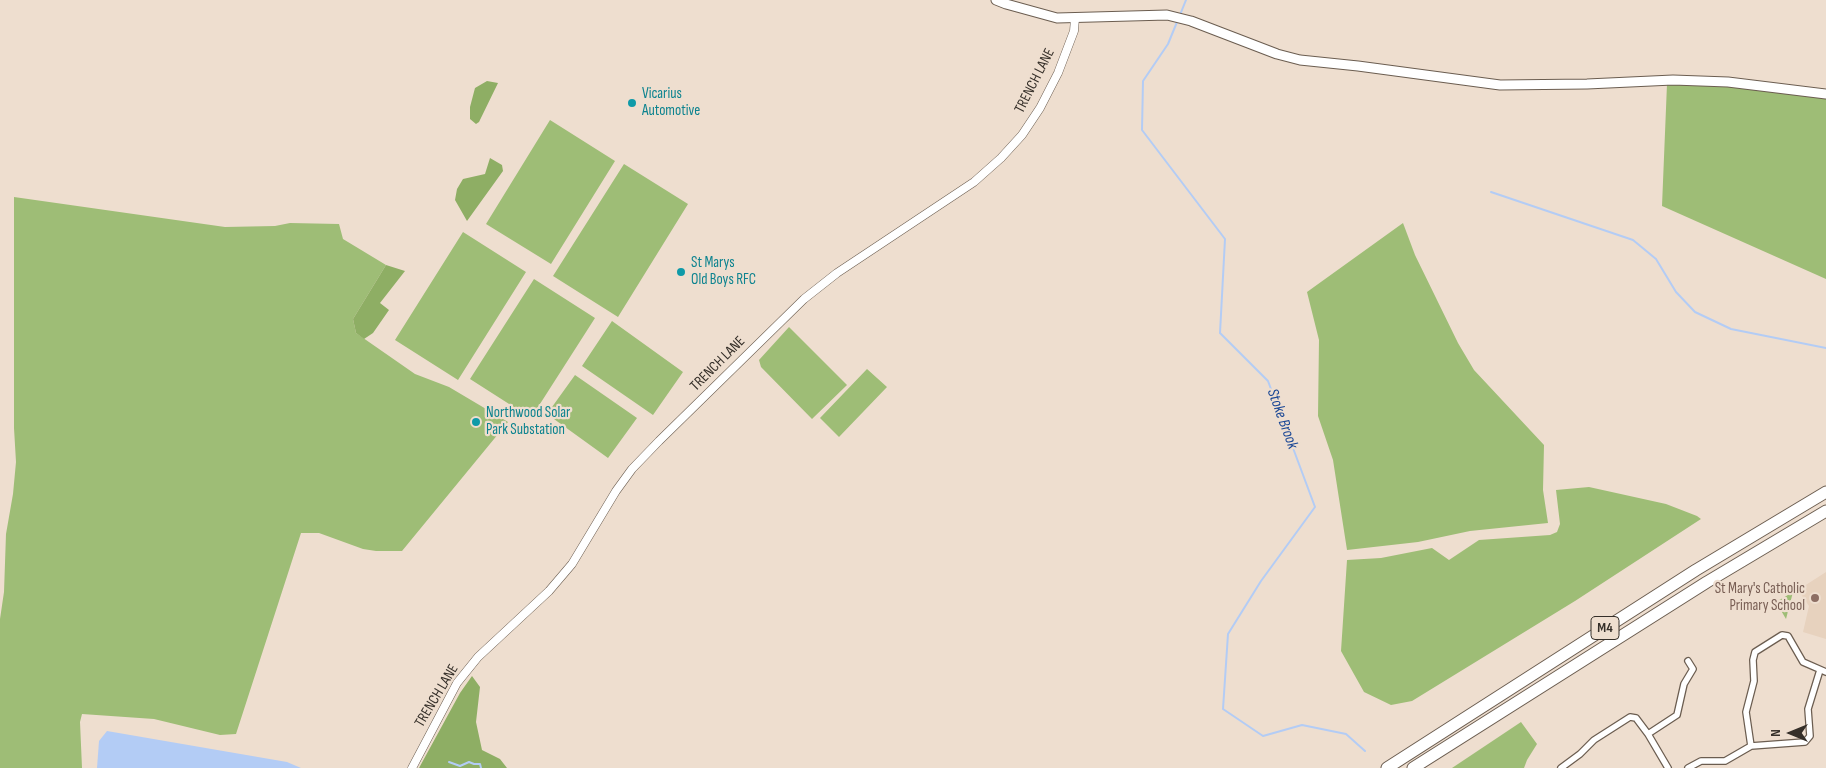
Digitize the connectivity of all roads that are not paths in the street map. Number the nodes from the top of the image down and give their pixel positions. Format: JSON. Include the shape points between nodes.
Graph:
{"nodes":[{"id":1,"x":996,"y":0,"type":"edge"},
{"id":2,"x":1075,"y":18,"type":"junction"},
{"id":3,"x":1826,"y":94,"type":"edge"},
{"id":4,"x":1826,"y":492,"type":"edge"},
{"id":5,"x":1826,"y":511,"type":"edge"},
{"id":6,"x":1688,"y":662,"type":"dead end"},
{"id":7,"x":1823,"y":671,"type":"edge"},
{"id":8,"x":1648,"y":734,"type":"junction"},
{"id":9,"x":1751,"y":746,"type":"junction"},
{"id":10,"x":412,"y":768,"type":"edge"},
{"id":11,"x":1387,"y":768,"type":"edge"},
{"id":12,"x":1412,"y":768,"type":"edge"},
{"id":13,"x":1561,"y":768,"type":"edge"},
{"id":14,"x":1668,"y":768,"type":"edge"},
{"id":15,"x":1688,"y":768,"type":"edge"}],
"edges":[{"from":1,"to":2,"type":"main road","via":[[1057,18]]},
{"from":2,"to":3,"type":"main road","via":[[1167,15],[1300,60],[1500,85],[1673,80]]},
{"from":2,"to":10,"type":"street","name":"TRENCH LANE","via":[[1074,31],[1058,72],[1022,135],[974,182],[837,273],[804,299],[632,469],[572,564],[549,591],[478,657],[457,683]]},
{"from":4,"to":11,"type":"highway","number":"M4","via":[[1688,575]]},
{"from":5,"to":12,"type":"highway","number":"M4"},
{"from":6,"to":8,"type":"street","via":[[1693,669],[1684,684],[1677,715]]},
{"from":7,"to":9,"type":"street","via":[[1808,709],[1810,736],[1806,742]]},
{"from":7,"to":9,"type":"street","via":[[1803,662],[1788,636],[1782,635],[1755,652],[1754,681],[1746,712]]},
{"from":8,"to":13,"type":"street","via":[[1636,718],[1630,718],[1594,740]]},
{"from":8,"to":14,"type":"street"},
{"from":9,"to":15,"type":"street","via":[[1725,761],[1702,761]]}]}
